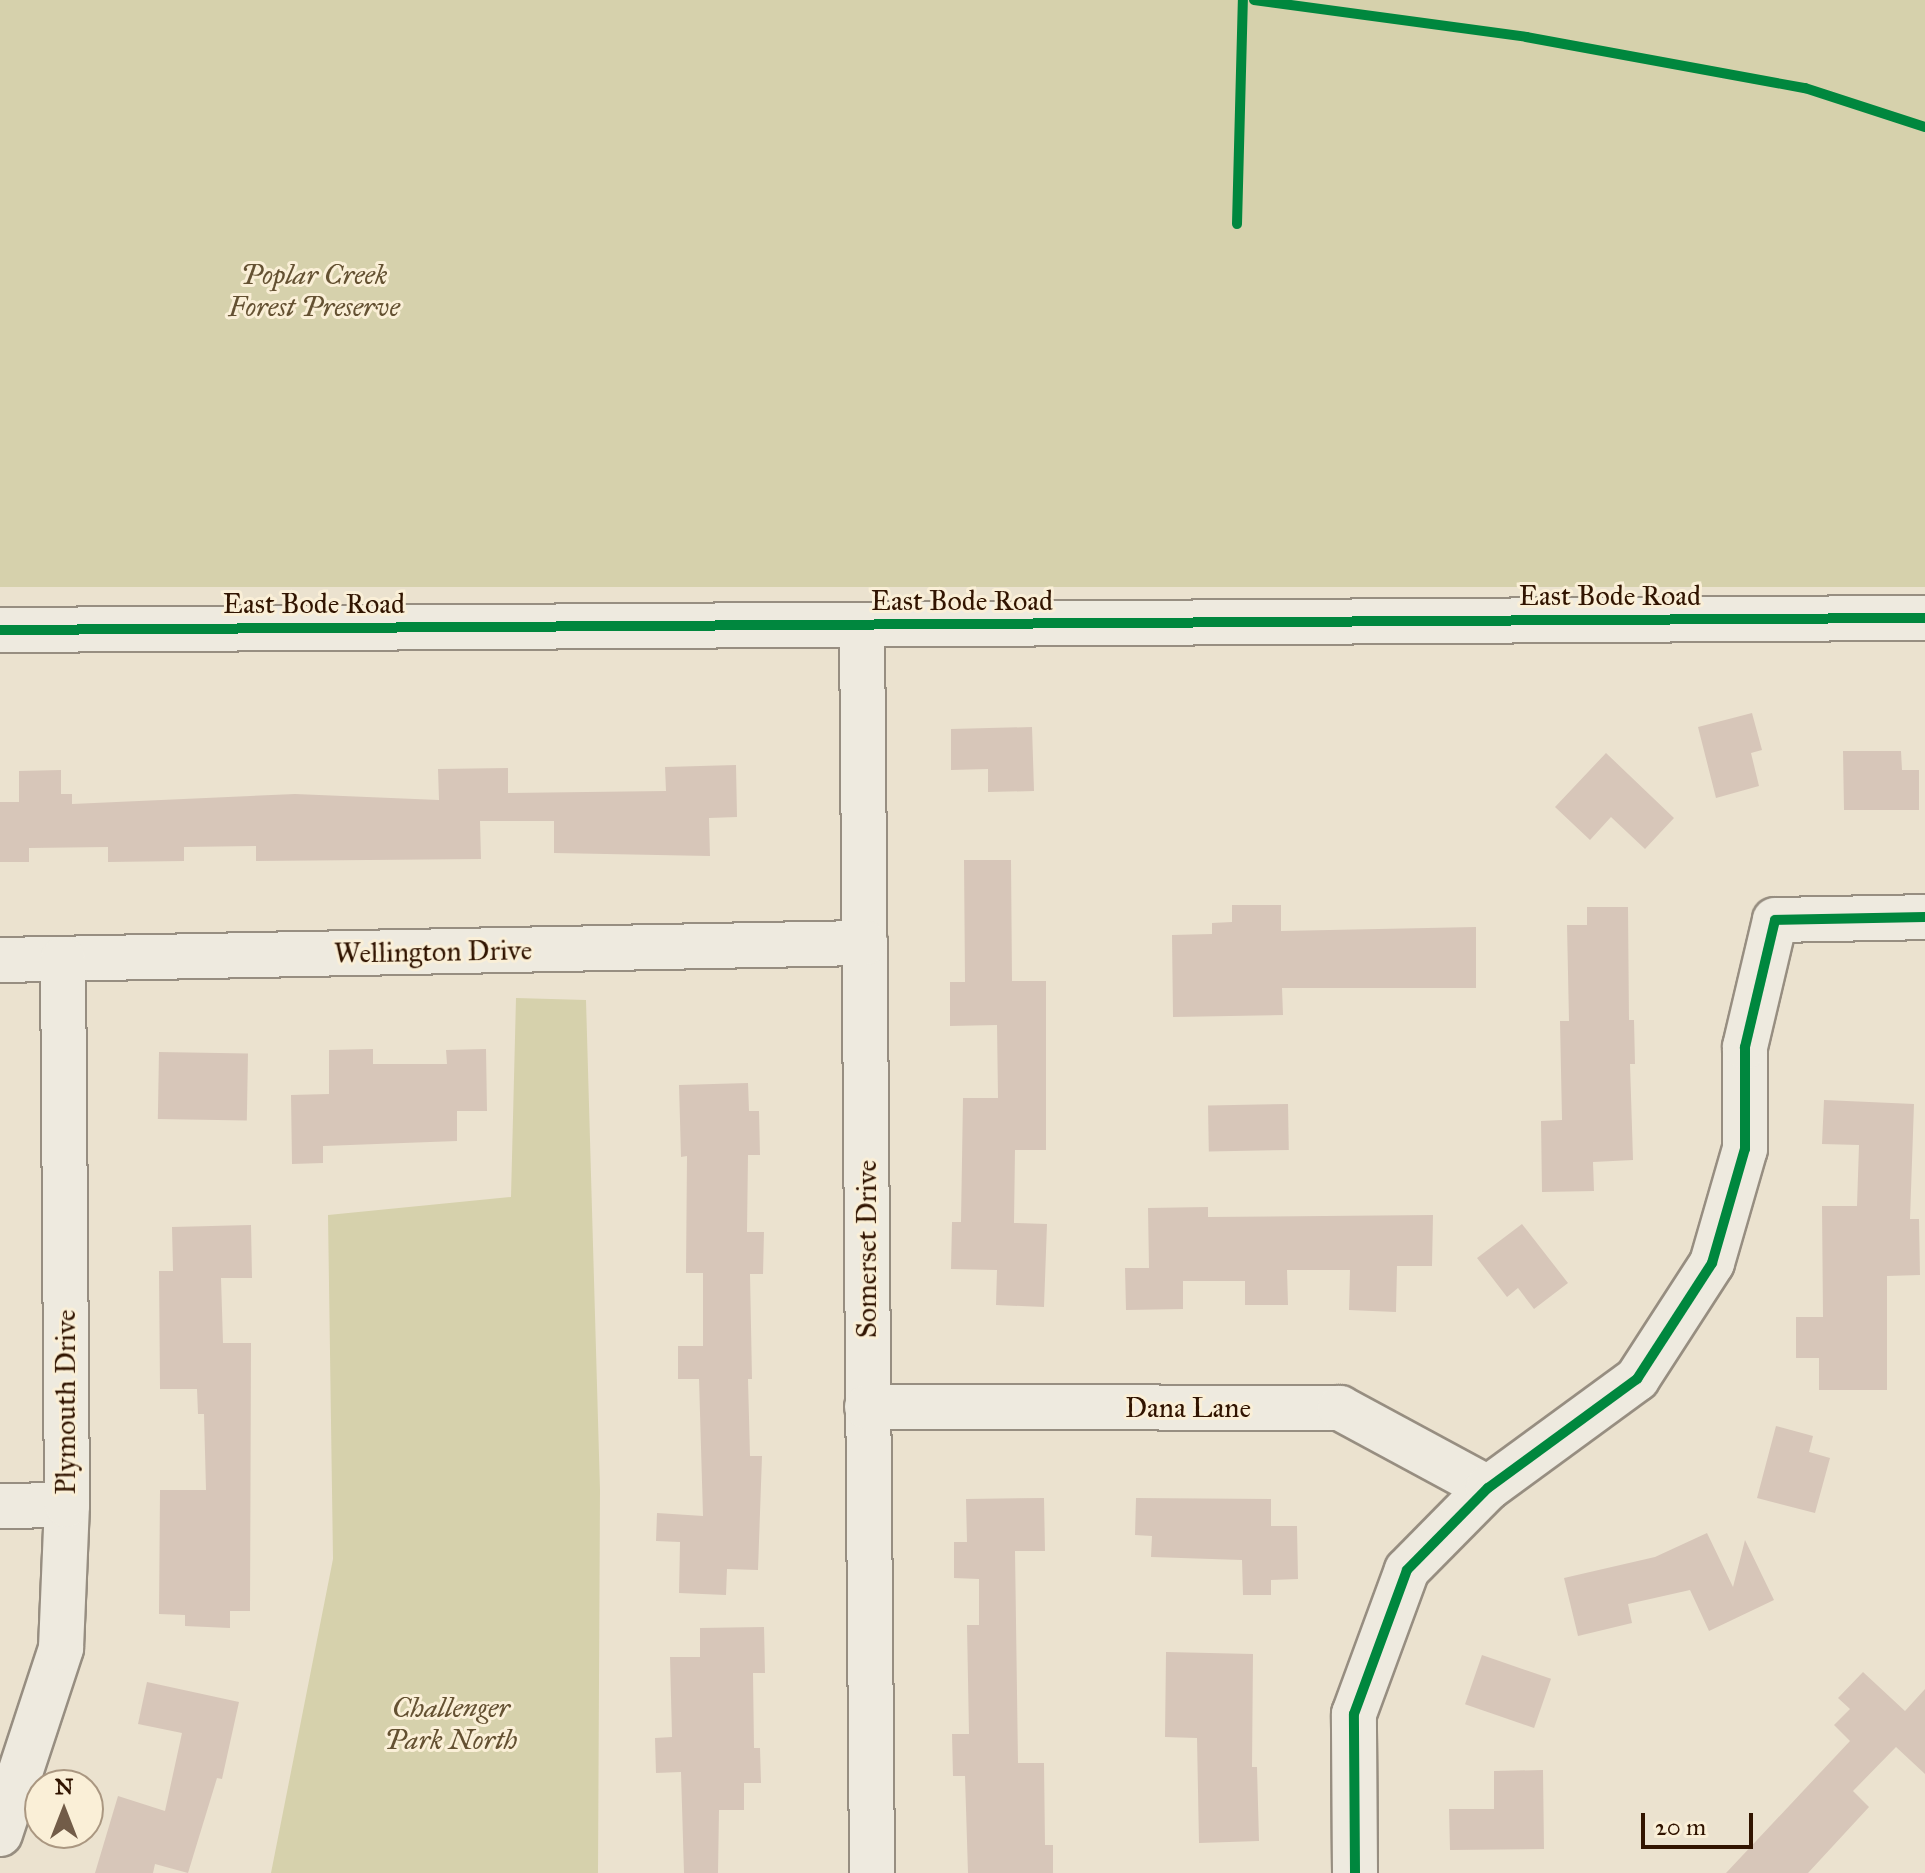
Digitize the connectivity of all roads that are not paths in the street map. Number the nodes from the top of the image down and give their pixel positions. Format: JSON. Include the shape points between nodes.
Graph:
{"nodes":[{"id":1,"x":1925,"y":618,"type":"edge"},
{"id":2,"x":862,"y":625,"type":"junction"},
{"id":3,"x":0,"y":630,"type":"edge"},
{"id":4,"x":1925,"y":917,"type":"edge"},
{"id":5,"x":865,"y":943,"type":"junction"},
{"id":6,"x":63,"y":959,"type":"junction"},
{"id":7,"x":0,"y":960,"type":"edge"},
{"id":8,"x":867,"y":1407,"type":"junction"},
{"id":9,"x":1488,"y":1488,"type":"junction"},
{"id":10,"x":67,"y":1505,"type":"junction"},
{"id":11,"x":0,"y":1506,"type":"edge"},
{"id":12,"x":0,"y":1834,"type":"edge"},
{"id":13,"x":872,"y":1873,"type":"edge"},
{"id":14,"x":1355,"y":1873,"type":"edge"}],
"edges":[{"from":1,"to":2,"type":"street","name":"East Bode Road"},
{"from":2,"to":3,"type":"street","name":"East Bode Road"},
{"from":2,"to":5,"type":"street","name":"Somerset Drive"},
{"from":4,"to":9,"type":"street","via":[[1775,920],[1745,1047],[1745,1149],[1712,1263],[1637,1379]]},
{"from":5,"to":6,"type":"street","name":"Wellington Drive"},
{"from":5,"to":8,"type":"street","name":"Somerset Drive"},
{"from":6,"to":7,"type":"street","name":"Wellington Drive"},
{"from":6,"to":10,"type":"street","name":"Plymouth Drive"},
{"from":8,"to":9,"type":"street","name":"Dana Lane","via":[[1340,1408]]},
{"from":8,"to":13,"type":"street","name":"Somerset Drive"},
{"from":9,"to":14,"type":"street","via":[[1407,1570],[1354,1714]]},
{"from":10,"to":11,"type":"street"},
{"from":10,"to":12,"type":"street","name":"Plymouth Drive","via":[[61,1648]]}]}
